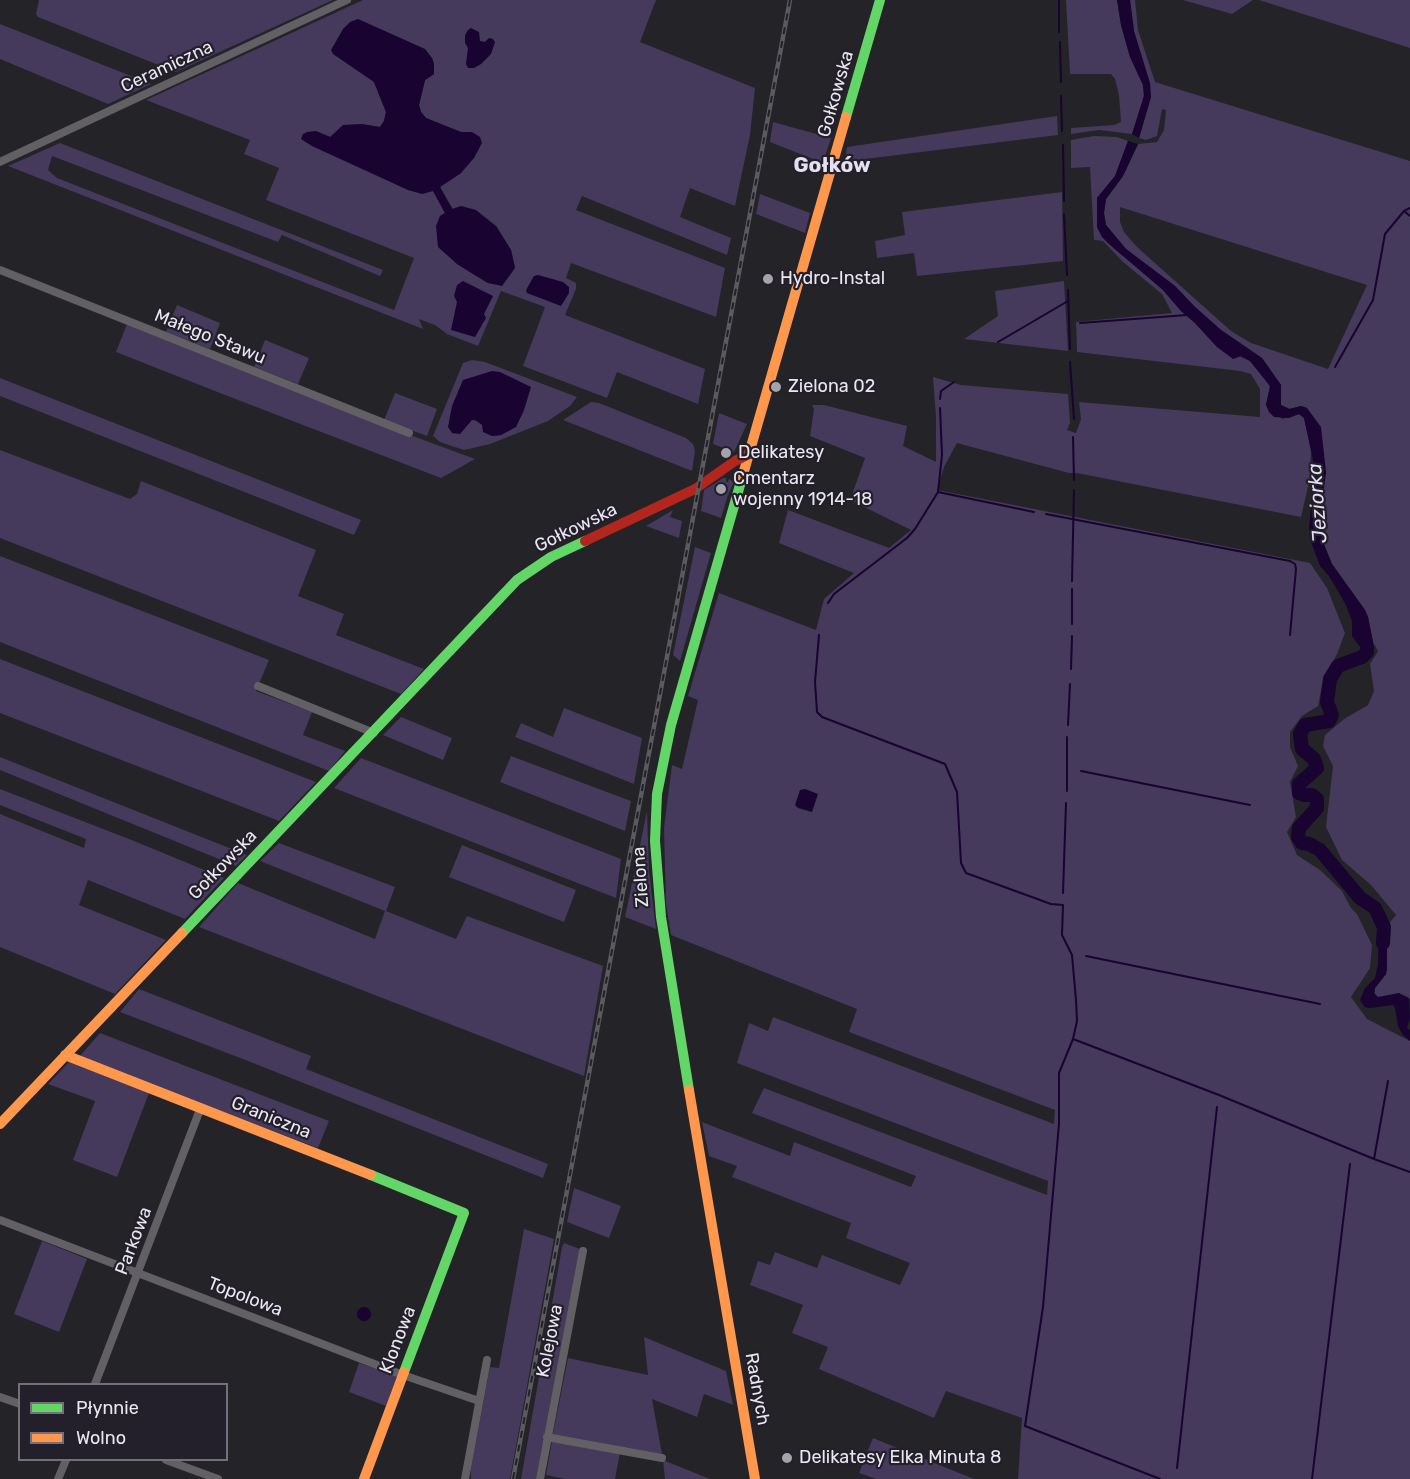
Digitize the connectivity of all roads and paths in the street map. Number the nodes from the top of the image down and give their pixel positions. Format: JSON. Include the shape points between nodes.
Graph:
{"nodes":[{"id":1,"x":347,"y":0,"type":"edge"},
{"id":2,"x":880,"y":0,"type":"edge"},
{"id":3,"x":0,"y":162,"type":"edge"},
{"id":4,"x":0,"y":270,"type":"edge"},
{"id":5,"x":409,"y":433,"type":"dead end"},
{"id":6,"x":749,"y":454,"type":"junction"},
{"id":7,"x":258,"y":686,"type":"dead end"},
{"id":8,"x":374,"y":733,"type":"junction"},
{"id":9,"x":65,"y":1055,"type":"junction"},
{"id":10,"x":201,"y":1107,"type":"junction"},
{"id":11,"x":0,"y":1124,"type":"edge"},
{"id":12,"x":464,"y":1213,"type":"joint"},
{"id":13,"x":0,"y":1220,"type":"edge"},
{"id":14,"x":583,"y":1251,"type":"dead end"},
{"id":15,"x":138,"y":1272,"type":"junction"},
{"id":16,"x":726,"y":1305,"type":"joint"},
{"id":17,"x":487,"y":1360,"type":"dead end"},
{"id":18,"x":403,"y":1374,"type":"junction"},
{"id":19,"x":95,"y":1383,"type":"edge"},
{"id":20,"x":0,"y":1397,"type":"edge"},
{"id":21,"x":479,"y":1401,"type":"junction"},
{"id":22,"x":18,"y":1403,"type":"edge"},
{"id":23,"x":547,"y":1437,"type":"junction"},
{"id":24,"x":662,"y":1458,"type":"dead end"},
{"id":25,"x":66,"y":1461,"type":"edge"},
{"id":26,"x":169,"y":1461,"type":"edge"},
{"id":27,"x":58,"y":1479,"type":"edge"},
{"id":28,"x":218,"y":1479,"type":"edge"},
{"id":29,"x":364,"y":1479,"type":"edge"},
{"id":30,"x":465,"y":1479,"type":"edge"},
{"id":31,"x":540,"y":1479,"type":"edge"},
{"id":32,"x":755,"y":1479,"type":"edge"}],
"edges":[{"from":1,"to":3,"type":"street","name":"Ceramiczna"},
{"from":2,"to":6,"type":"street","name":"Gołkowska"},
{"from":4,"to":5,"type":"street","name":"Małego Stawu"},
{"from":6,"to":8,"type":"street","name":"Gołkowska","via":[[695,489],[528,571]]},
{"from":6,"to":16,"type":"street","name":"Zielona","via":[[671,725],[660,774],[655,833],[666,952]]},
{"from":7,"to":8,"type":"street"},
{"from":8,"to":9,"type":"street","name":"Gołkowska"},
{"from":9,"to":10,"type":"street","name":"Graniczna"},
{"from":9,"to":11,"type":"street","name":"Gołkowska"},
{"from":10,"to":12,"type":"street","name":"Graniczna"},
{"from":10,"to":15,"type":"street","name":"Parkowa"},
{"from":12,"to":18,"type":"street","name":"Klonowa"},
{"from":13,"to":15,"type":"street","name":"Topolowa"},
{"from":14,"to":23,"type":"street","name":"Kolejowa"},
{"from":15,"to":18,"type":"street","name":"Topolowa"},
{"from":15,"to":19,"type":"street","name":"Parkowa"},
{"from":16,"to":32,"type":"street","name":"Radnych"},
{"from":17,"to":21,"type":"street"},
{"from":18,"to":21,"type":"street","name":"Topolowa"},
{"from":18,"to":29,"type":"street","name":"Klonowa"},
{"from":20,"to":22,"type":"street"},
{"from":21,"to":30,"type":"street"},
{"from":23,"to":24,"type":"street"},
{"from":23,"to":31,"type":"street","name":"Kolejowa"},
{"from":25,"to":27,"type":"street"},
{"from":26,"to":28,"type":"street"}]}
